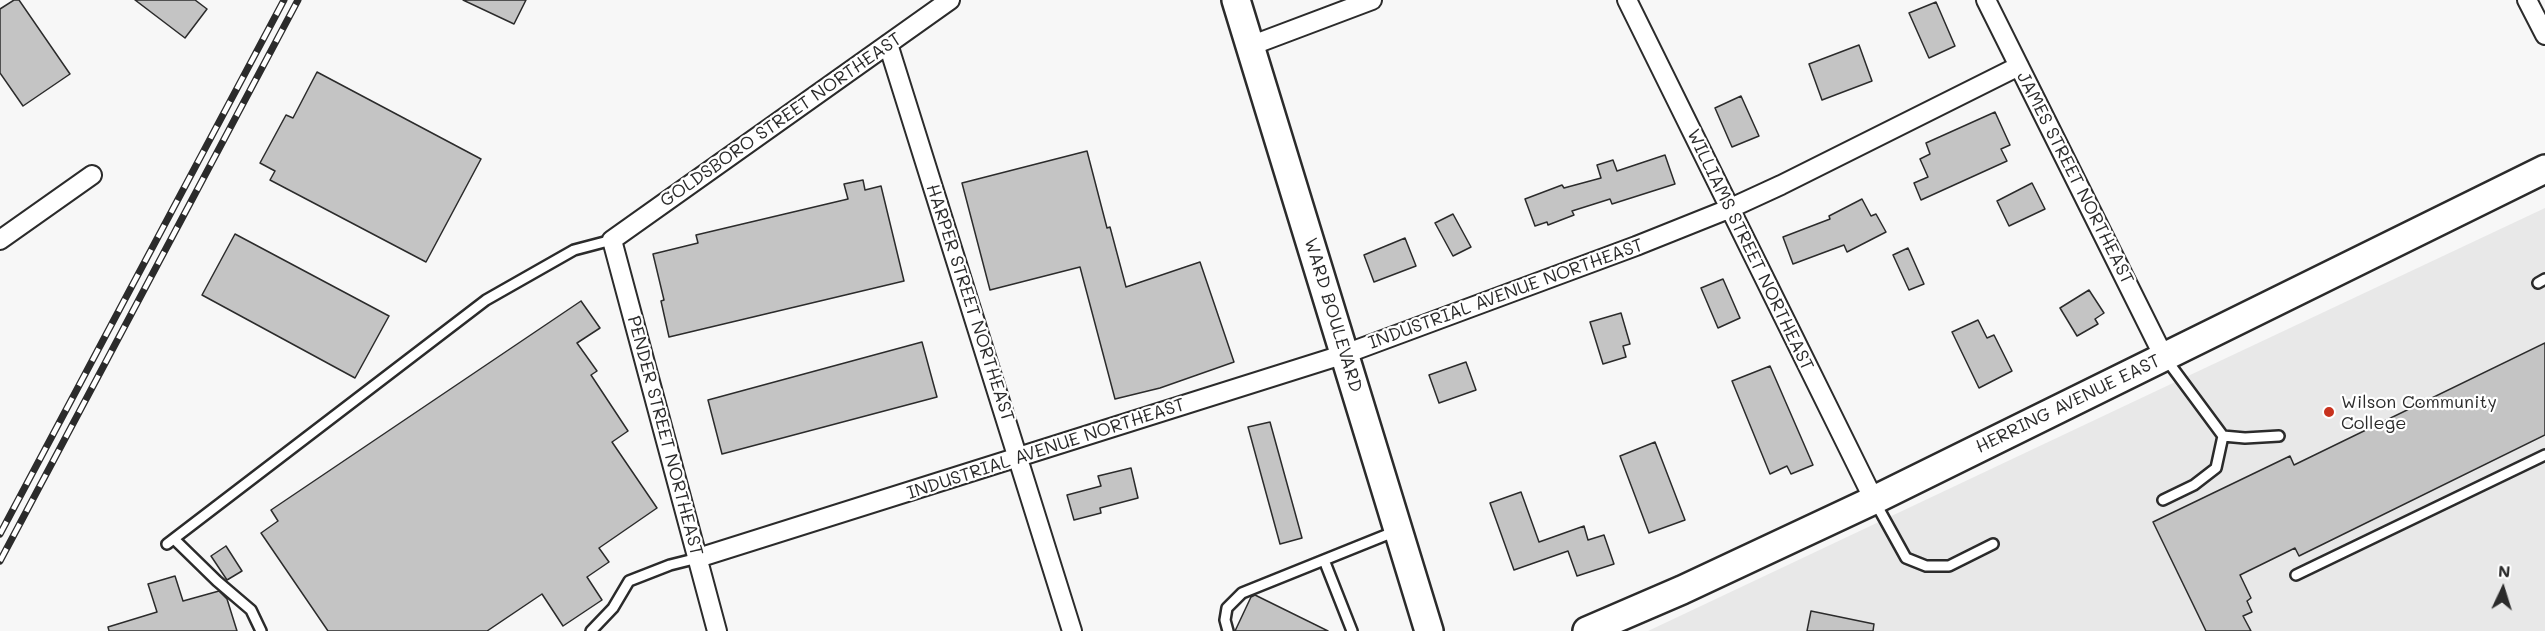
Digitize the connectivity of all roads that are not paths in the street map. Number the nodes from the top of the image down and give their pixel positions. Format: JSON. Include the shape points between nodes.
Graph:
{"nodes":[{"id":1,"x":950,"y":0,"type":"edge"},
{"id":2,"x":1236,"y":0,"type":"edge"},
{"id":3,"x":1372,"y":0,"type":"edge"},
{"id":4,"x":1627,"y":0,"type":"edge"},
{"id":5,"x":1986,"y":0,"type":"edge"},
{"id":6,"x":2527,"y":0,"type":"edge"},
{"id":7,"x":2545,"y":35,"type":"edge"},
{"id":8,"x":888,"y":44,"type":"junction"},
{"id":9,"x":1250,"y":46,"type":"junction"},
{"id":10,"x":2019,"y":66,"type":"junction"},
{"id":11,"x":2545,"y":169,"type":"edge"},
{"id":12,"x":92,"y":175,"type":"dead end"},
{"id":13,"x":1731,"y":208,"type":"junction"},
{"id":14,"x":0,"y":240,"type":"edge"},
{"id":15,"x":612,"y":240,"type":"junction"},
{"id":16,"x":1345,"y":354,"type":"junction"},
{"id":17,"x":2164,"y":357,"type":"junction"},
{"id":18,"x":2223,"y":436,"type":"junction"},
{"id":19,"x":2279,"y":436,"type":"dead end"},
{"id":20,"x":2545,"y":454,"type":"edge"},
{"id":21,"x":1019,"y":458,"type":"junction"},
{"id":22,"x":1874,"y":500,"type":"junction"},
{"id":23,"x":2163,"y":500,"type":"dead end"},
{"id":24,"x":1398,"y":530,"type":"junction"},
{"id":25,"x":1993,"y":544,"type":"dead end"},
{"id":26,"x":698,"y":558,"type":"junction"},
{"id":27,"x":1324,"y":560,"type":"junction"},
{"id":28,"x":2296,"y":575,"type":"dead end"},
{"id":29,"x":261,"y":631,"type":"edge"},
{"id":30,"x":591,"y":631,"type":"edge"},
{"id":31,"x":717,"y":631,"type":"edge"},
{"id":32,"x":1072,"y":631,"type":"edge"},
{"id":33,"x":1228,"y":631,"type":"edge"},
{"id":34,"x":1352,"y":631,"type":"edge"},
{"id":35,"x":1429,"y":631,"type":"edge"},
{"id":36,"x":1587,"y":631,"type":"edge"}],
"edges":[{"from":1,"to":8,"type":"street","name":"GOLDSBORO STREET NORTHEAST"},
{"from":2,"to":9,"type":"main road","name":"WARD BOULEVARD"},
{"from":3,"to":9,"type":"street"},
{"from":4,"to":13,"type":"street","name":"WILLIAMS STREET NORTHEAST"},
{"from":5,"to":10,"type":"street","name":"JAMES STREET NORTHEAST"},
{"from":6,"to":7,"type":"street"},
{"from":8,"to":15,"type":"street","name":"GOLDSBORO STREET NORTHEAST"},
{"from":8,"to":21,"type":"street","name":"HARPER STREET NORTHEAST"},
{"from":9,"to":16,"type":"main road","name":"WARD BOULEVARD"},
{"from":10,"to":13,"type":"street","name":"INDUSTRIAL AVENUE NORTHEAST"},
{"from":10,"to":17,"type":"street","name":"JAMES STREET NORTHEAST"},
{"from":11,"to":17,"type":"main road","name":"HERRING AVENUE EAST"},
{"from":12,"to":14,"type":"street"},
{"from":13,"to":16,"type":"street","name":"INDUSTRIAL AVENUE NORTHEAST"},
{"from":13,"to":22,"type":"street","name":"WILLIAMS STREET NORTHEAST"},
{"from":15,"to":26,"type":"street","name":"PENDER STREET NORTHEAST"},
{"from":15,"to":29,"type":"lane","via":[[574,249],[486,300],[171,541],[236,594],[251,610]]},
{"from":16,"to":21,"type":"street","name":"INDUSTRIAL AVENUE NORTHEAST"},
{"from":16,"to":24,"type":"main road","name":"WARD BOULEVARD"},
{"from":17,"to":18,"type":"lane"},
{"from":17,"to":22,"type":"main road","name":"HERRING AVENUE EAST"},
{"from":18,"to":19,"type":"lane"},
{"from":18,"to":23,"type":"lane","via":[[2216,468]]},
{"from":20,"to":28,"type":"lane"},
{"from":21,"to":26,"type":"street","name":"INDUSTRIAL AVENUE NORTHEAST"},
{"from":21,"to":32,"type":"street","name":"HARPER STREET NORTHEAST"},
{"from":22,"to":25,"type":"lane","via":[[1906,558],[1926,566],[1949,566]]},
{"from":22,"to":36,"type":"main road","name":"HERRING AVENUE EAST"},
{"from":24,"to":27,"type":"lane"},
{"from":24,"to":35,"type":"main road","name":"WARD BOULEVARD"},
{"from":26,"to":30,"type":"lane","via":[[629,581],[613,608]]},
{"from":26,"to":31,"type":"street","name":"PENDER STREET NORTHEAST"},
{"from":27,"to":33,"type":"lane","via":[[1242,593],[1227,608]]},
{"from":27,"to":34,"type":"lane"}]}
